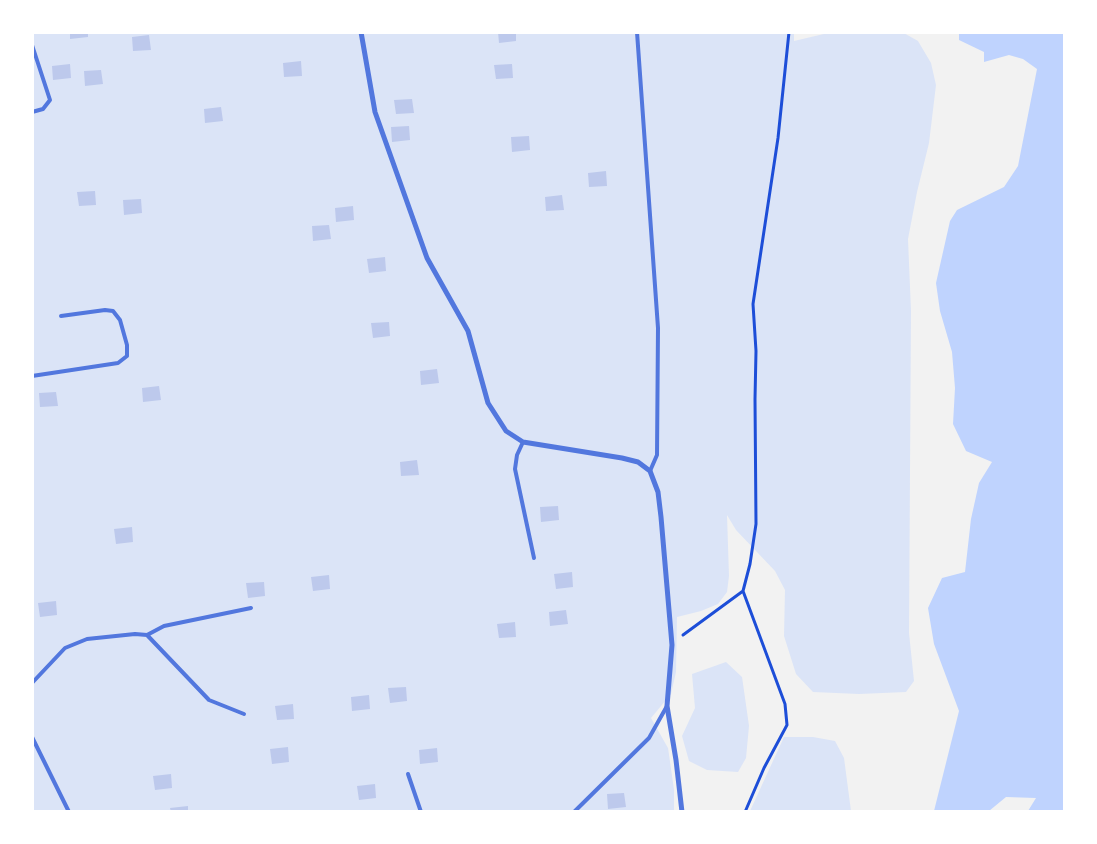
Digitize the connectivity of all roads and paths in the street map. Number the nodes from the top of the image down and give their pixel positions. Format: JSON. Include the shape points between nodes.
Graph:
{"nodes":[{"id":1,"x":361,"y":32,"type":"edge"},
{"id":2,"x":638,"y":32,"type":"edge"},
{"id":3,"x":789,"y":32,"type":"edge"},
{"id":4,"x":32,"y":45,"type":"edge"},
{"id":5,"x":32,"y":112,"type":"edge"},
{"id":6,"x":61,"y":316,"type":"dead end"},
{"id":7,"x":32,"y":376,"type":"edge"},
{"id":8,"x":523,"y":442,"type":"junction"},
{"id":9,"x":650,"y":471,"type":"junction"},
{"id":10,"x":534,"y":558,"type":"dead end"},
{"id":11,"x":743,"y":591,"type":"junction"},
{"id":12,"x":251,"y":608,"type":"dead end"},
{"id":13,"x":147,"y":635,"type":"junction"},
{"id":14,"x":672,"y":645,"type":"junction"},
{"id":15,"x":32,"y":683,"type":"edge"},
{"id":16,"x":667,"y":706,"type":"junction"},
{"id":17,"x":244,"y":714,"type":"dead end"},
{"id":18,"x":32,"y":737,"type":"edge"},
{"id":19,"x":38,"y":748,"type":"junction"},
{"id":20,"x":32,"y":751,"type":"edge"},
{"id":21,"x":408,"y":774,"type":"dead end"},
{"id":22,"x":68,"y":812,"type":"edge"},
{"id":23,"x":421,"y":812,"type":"edge"},
{"id":24,"x":574,"y":812,"type":"edge"},
{"id":25,"x":682,"y":812,"type":"edge"},
{"id":26,"x":746,"y":812,"type":"edge"}],
"edges":[{"from":1,"to":8,"type":"street","via":[[376,112],[427,258],[468,331],[488,403],[506,431]]},
{"from":2,"to":9,"type":"lane","via":[[658,328],[657,455]]},
{"from":3,"to":11,"type":"path","via":[[778,138],[753,304],[756,524]]},
{"from":4,"to":5,"type":"lane","via":[[50,100],[43,109]]},
{"from":6,"to":7,"type":"lane","via":[[114,311],[127,345],[126,356],[118,363]]},
{"from":8,"to":9,"type":"street","via":[[622,458],[638,462]]},
{"from":8,"to":10,"type":"lane","via":[[515,469]]},
{"from":9,"to":14,"type":"street","via":[[658,492]]},
{"from":11,"to":14,"type":"path","via":[[694,625]]},
{"from":11,"to":26,"type":"path","via":[[785,704],[787,725]]},
{"from":12,"to":13,"type":"lane","via":[[164,626]]},
{"from":13,"to":15,"type":"lane","via":[[87,639],[64,648]]},
{"from":13,"to":17,"type":"lane","via":[[209,700]]},
{"from":14,"to":16,"type":"street"},
{"from":16,"to":24,"type":"lane","via":[[649,738]]},
{"from":16,"to":25,"type":"street"},
{"from":18,"to":19,"type":"lane"},
{"from":19,"to":20,"type":"lane"},
{"from":19,"to":22,"type":"lane"},
{"from":21,"to":23,"type":"lane"}]}
